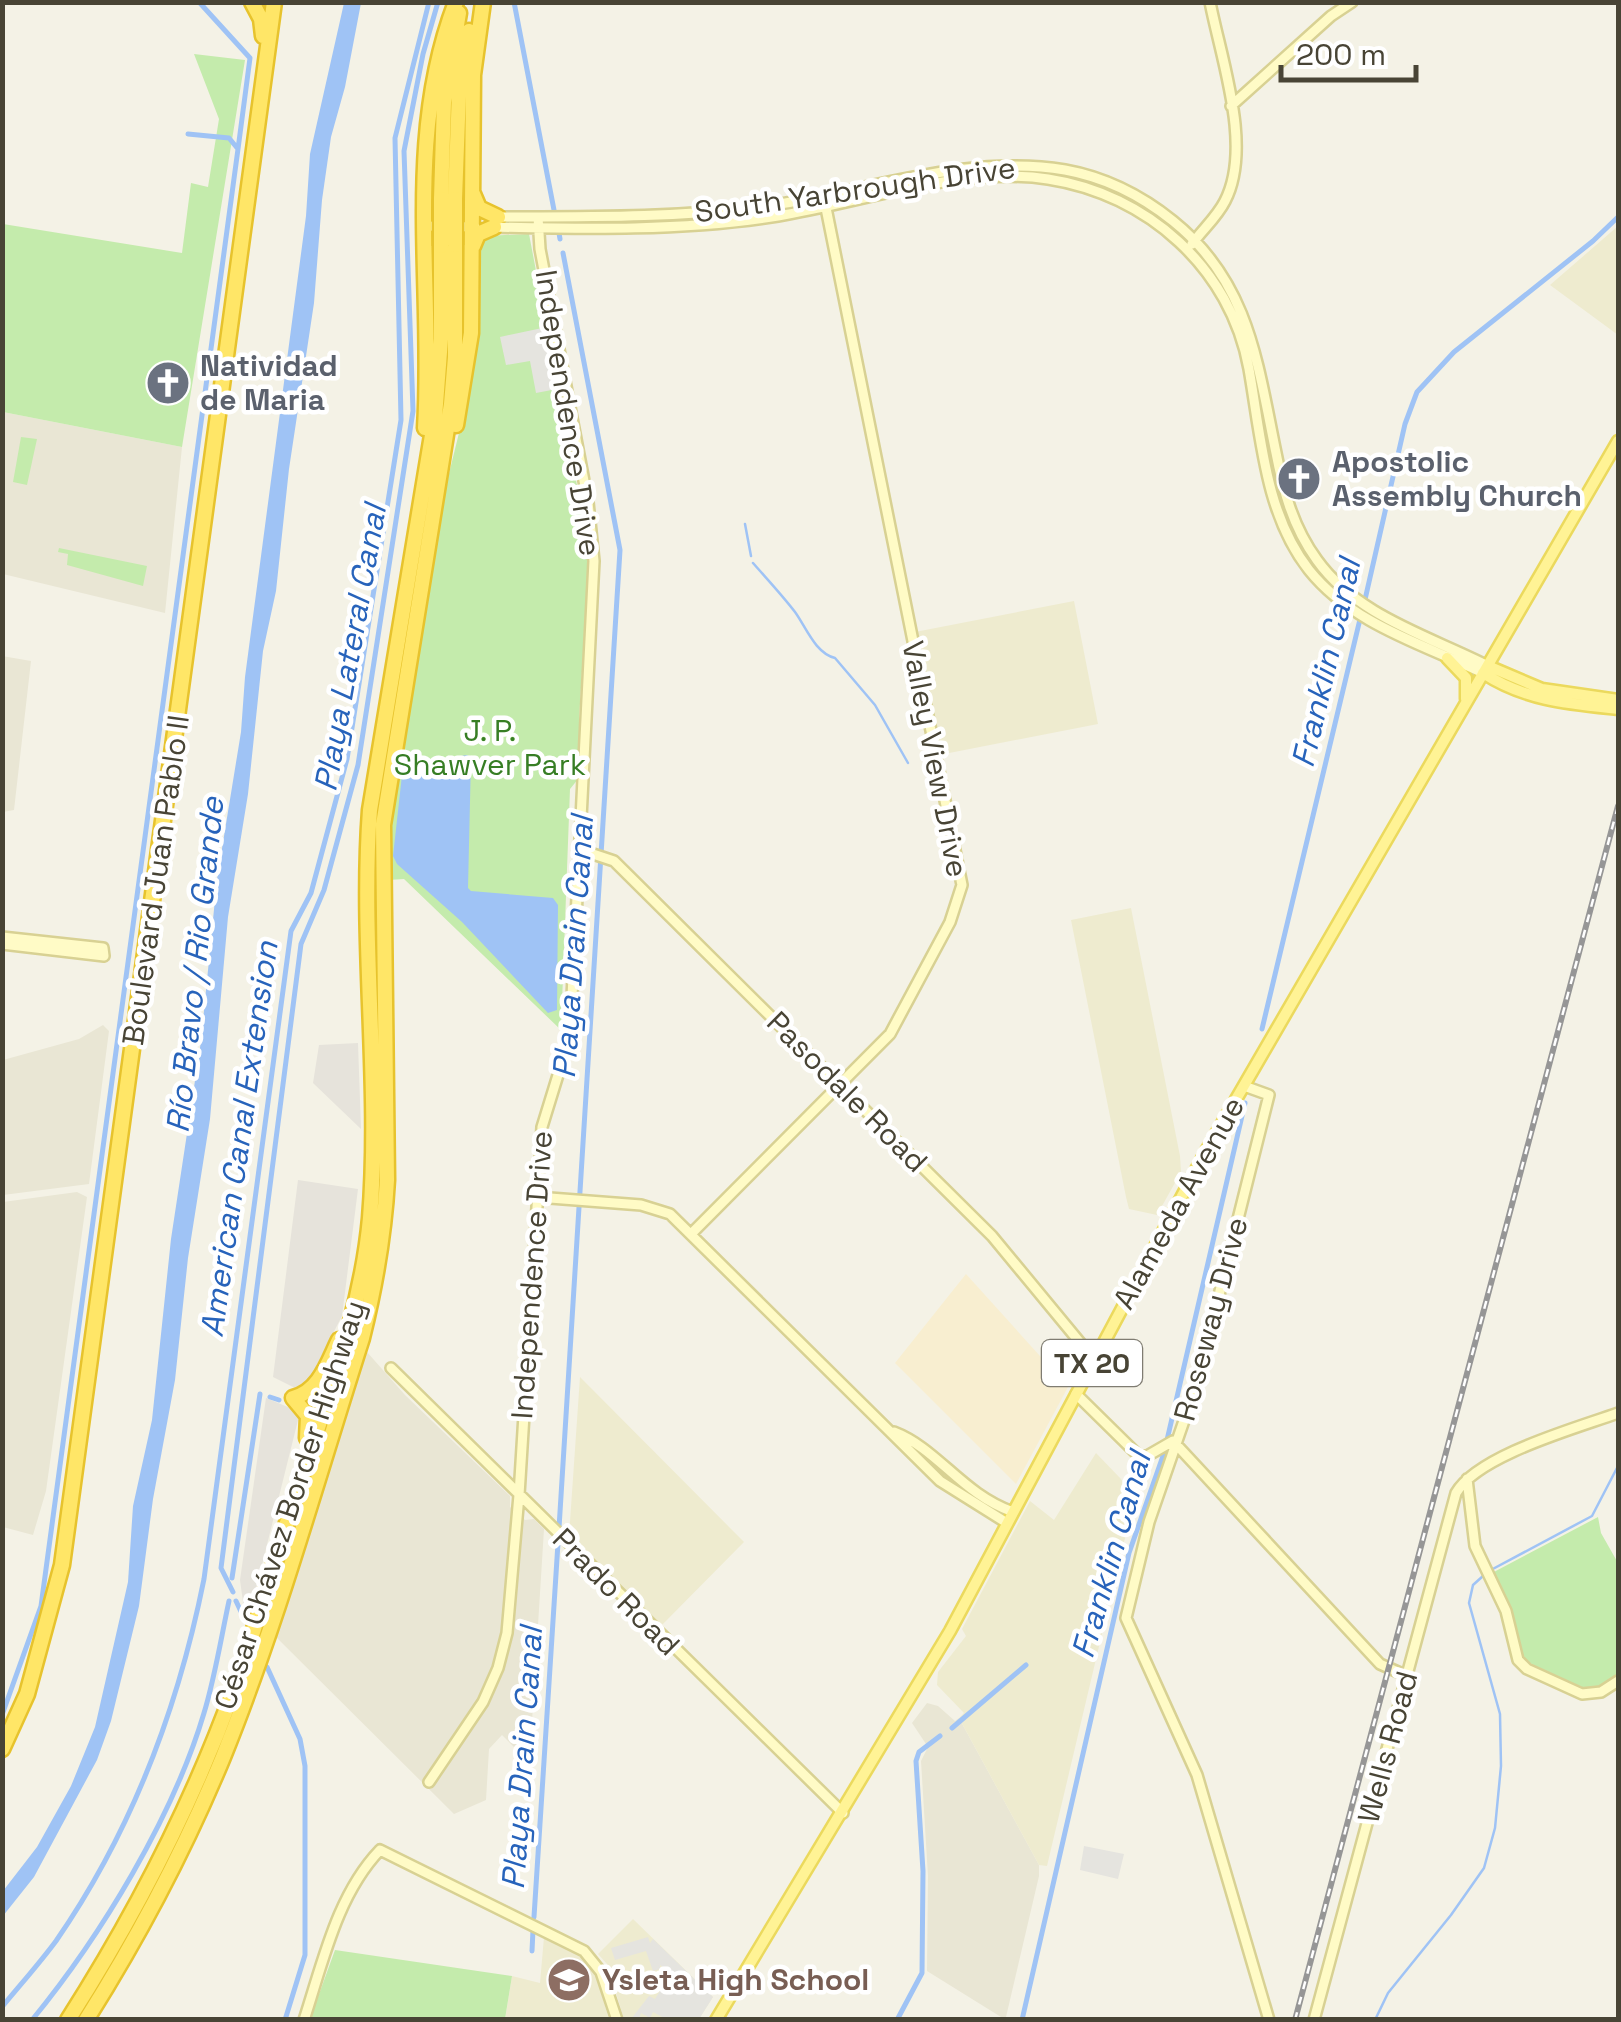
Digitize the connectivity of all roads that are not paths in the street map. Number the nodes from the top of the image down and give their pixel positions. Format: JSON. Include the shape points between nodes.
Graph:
{"nodes":[{"id":1,"x":252,"y":2,"type":"edge"},
{"id":2,"x":271,"y":2,"type":"edge"},
{"id":3,"x":459,"y":2,"type":"edge"},
{"id":4,"x":479,"y":2,"type":"edge"},
{"id":5,"x":1210,"y":2,"type":"edge"},
{"id":6,"x":1352,"y":2,"type":"edge"},
{"id":7,"x":265,"y":57,"type":"junction"},
{"id":8,"x":1232,"y":106,"type":"junction"},
{"id":9,"x":472,"y":193,"type":"junction"},
{"id":10,"x":448,"y":199,"type":"junction"},
{"id":11,"x":825,"y":201,"type":"junction"},
{"id":12,"x":423,"y":222,"type":"junction"},
{"id":13,"x":472,"y":222,"type":"junction"},
{"id":14,"x":496,"y":222,"type":"junction"},
{"id":15,"x":538,"y":222,"type":"junction"},
{"id":16,"x":1194,"y":240,"type":"junction"},
{"id":17,"x":448,"y":245,"type":"junction"},
{"id":18,"x":472,"y":247,"type":"junction"},
{"id":19,"x":1188,"y":250,"type":"junction"},
{"id":20,"x":1618,"y":441,"type":"edge"},
{"id":21,"x":434,"y":509,"type":"junction"},
{"id":22,"x":412,"y":556,"type":"junction"},
{"id":23,"x":1370,"y":615,"type":"junction"},
{"id":24,"x":1497,"y":649,"type":"junction"},
{"id":25,"x":1447,"y":658,"type":"junction"},
{"id":26,"x":1486,"y":670,"type":"junction"},
{"id":27,"x":1507,"y":682,"type":"junction"},
{"id":28,"x":1618,"y":700,"type":"edge"},
{"id":29,"x":1465,"y":704,"type":"junction"},
{"id":30,"x":1618,"y":708,"type":"edge"},
{"id":31,"x":581,"y":850,"type":"junction"},
{"id":32,"x":2,"y":941,"type":"edge"},
{"id":33,"x":104,"y":952,"type":"dead end"},
{"id":34,"x":839,"y":1085,"type":"junction"},
{"id":35,"x":1244,"y":1086,"type":"junction"},
{"id":36,"x":537,"y":1197,"type":"junction"},
{"id":37,"x":692,"y":1233,"type":"junction"},
{"id":38,"x":359,"y":1288,"type":"junction"},
{"id":39,"x":1096,"y":1356,"type":"junction"},
{"id":40,"x":391,"y":1368,"type":"dead end"},
{"id":41,"x":1076,"y":1394,"type":"junction"},
{"id":42,"x":1618,"y":1414,"type":"edge"},
{"id":43,"x":1169,"y":1445,"type":"junction"},
{"id":44,"x":520,"y":1465,"type":"junction"},
{"id":45,"x":497,"y":1474,"type":"junction"},
{"id":46,"x":1467,"y":1478,"type":"junction"},
{"id":47,"x":519,"y":1495,"type":"junction"},
{"id":48,"x":538,"y":1514,"type":"junction"},
{"id":49,"x":1010,"y":1518,"type":"junction"},
{"id":50,"x":517,"y":1521,"type":"junction"},
{"id":51,"x":286,"y":1526,"type":"junction"},
{"id":52,"x":1407,"y":1676,"type":"junction"},
{"id":53,"x":1618,"y":1681,"type":"edge"},
{"id":54,"x":2,"y":1749,"type":"edge"},
{"id":55,"x":429,"y":1782,"type":"dead end"},
{"id":56,"x":843,"y":1814,"type":"junction"},
{"id":57,"x":66,"y":2020,"type":"edge"},
{"id":58,"x":89,"y":2020,"type":"edge"},
{"id":59,"x":304,"y":2020,"type":"edge"},
{"id":60,"x":617,"y":2020,"type":"edge"},
{"id":61,"x":716,"y":2020,"type":"edge"},
{"id":62,"x":1269,"y":2020,"type":"edge"},
{"id":63,"x":1314,"y":2020,"type":"edge"}],
"edges":[{"from":1,"to":7,"type":"highway"},
{"from":2,"to":7,"type":"highway","name":"Boulevard Juan Pablo II"},
{"from":3,"to":10,"type":"highway","name":"César Chávez Border Highway","via":[[444,102]]},
{"from":3,"to":12,"type":"highway","via":[[428,107]]},
{"from":4,"to":9,"type":"highway"},
{"from":4,"to":10,"type":"highway","name":"César Chávez Border Highway","via":[[459,92]]},
{"from":5,"to":8,"type":"street"},
{"from":6,"to":8,"type":"street"},
{"from":7,"to":54,"type":"highway","name":"Boulevard Juan Pablo II","via":[[62,1566],[27,1694]]},
{"from":8,"to":16,"type":"street","via":[[1238,136],[1231,185]]},
{"from":9,"to":13,"type":"highway"},
{"from":9,"to":14,"type":"highway"},
{"from":10,"to":17,"type":"highway","name":"César Chávez Border Highway","bridge":true},
{"from":11,"to":15,"type":"street","name":"South Yarbrough Drive"},
{"from":11,"to":15,"type":"street","name":"South Yarbrough Drive","via":[[719,223],[611,228]]},
{"from":11,"to":16,"type":"street","name":"South Yarbrough Drive","via":[[973,168],[1040,166],[1118,187]]},
{"from":11,"to":19,"type":"street","name":"South Yarbrough Drive","via":[[978,178],[1033,177],[1117,200],[1158,222]]},
{"from":11,"to":34,"type":"street","name":"Valley View Drive","via":[[962,880],[955,910],[899,1020]]},
{"from":12,"to":13,"type":"street","name":"South Yarbrough Drive"},
{"from":12,"to":22,"type":"highway","via":[[426,422]]},
{"from":13,"to":14,"type":"street","name":"South Yarbrough Drive"},
{"from":13,"to":18,"type":"highway"},
{"from":14,"to":15,"type":"street","name":"South Yarbrough Drive"},
{"from":14,"to":18,"type":"highway"},
{"from":15,"to":31,"type":"street","name":"Independence Drive","via":[[593,539]]},
{"from":16,"to":19,"type":"street"},
{"from":16,"to":23,"type":"street","name":"South Yarbrough Drive","via":[[1232,290],[1252,338],[1294,521],[1322,568]]},
{"from":17,"to":21,"type":"highway","name":"César Chávez Border Highway","via":[[455,357]]},
{"from":17,"to":22,"type":"highway","name":"César Chávez Border Highway","via":[[439,380]]},
{"from":18,"to":21,"type":"highway","via":[[466,383]]},
{"from":19,"to":23,"type":"street","name":"South Yarbrough Drive","via":[[1219,292],[1244,350],[1285,530],[1318,580],[1358,614]]},
{"from":20,"to":24,"type":"main road","name":"Alameda Avenue","number":"TX 20"},
{"from":21,"to":58,"type":"highway","name":"César Chávez Border Highway","via":[[383,825],[387,1180],[374,1292],[238,1718],[186,1840]]},
{"from":22,"to":38,"type":"highway","name":"César Chávez Border Highway","via":[[369,824],[372,1177]]},
{"from":23,"to":25,"type":"street","name":"South Yarbrough Drive"},
{"from":23,"to":26,"type":"street","name":"South Yarbrough Drive"},
{"from":24,"to":26,"type":"main road","name":"Alameda Avenue","number":"TX 20"},
{"from":24,"to":27,"type":"main road"},
{"from":25,"to":26,"type":"street","name":"South Yarbrough Drive"},
{"from":25,"to":29,"type":"main road","via":[[1466,678]]},
{"from":26,"to":27,"type":"main road"},
{"from":26,"to":29,"type":"main road","name":"Alameda Avenue","number":"TX 20"},
{"from":27,"to":28,"type":"main road"},
{"from":27,"to":29,"type":"main road"},
{"from":27,"to":30,"type":"main road","via":[[1545,700]]},
{"from":29,"to":35,"type":"main road","name":"Alameda Avenue","number":"TX 20"},
{"from":31,"to":34,"type":"street","name":"Pasodale Road","via":[[602,856]]},
{"from":31,"to":36,"type":"street","name":"Independence Drive","via":[[570,1036],[543,1115]]},
{"from":32,"to":33,"type":"street"},
{"from":34,"to":37,"type":"street","name":"Valley View Drive"},
{"from":34,"to":39,"type":"street","name":"Pasodale Road","via":[[992,1236]]},
{"from":35,"to":39,"type":"main road","name":"Alameda Avenue","number":"TX 20"},
{"from":35,"to":43,"type":"street","name":"Roseway Drive","via":[[1269,1094],[1197,1383]]},
{"from":36,"to":37,"type":"street","via":[[652,1207]]},
{"from":36,"to":44,"type":"street","name":"Independence Drive"},
{"from":37,"to":49,"type":"street","via":[[891,1431],[915,1442]]},
{"from":38,"to":51,"type":"highway","name":"César Chávez Border Highway"},
{"from":38,"to":51,"type":"highway","via":[[316,1383],[294,1398],[309,1427]]},
{"from":39,"to":41,"type":"main road","name":"Alameda Avenue","number":"TX 20"},
{"from":40,"to":45,"type":"street","name":"Prado Road"},
{"from":41,"to":43,"type":"street","via":[[1137,1454]]},
{"from":41,"to":49,"type":"main road","name":"Alameda Avenue","number":"TX 20"},
{"from":42,"to":46,"type":"street","via":[[1513,1452]]},
{"from":43,"to":52,"type":"street","via":[[1380,1664]]},
{"from":43,"to":62,"type":"street","name":"Roseway Drive","via":[[1126,1618],[1193,1765]]},
{"from":44,"to":45,"type":"street","via":[[514,1474]]},
{"from":44,"to":47,"type":"street","name":"Independence Drive"},
{"from":45,"to":47,"type":"street","name":"Prado Road"},
{"from":46,"to":52,"type":"street","name":"Wells Road","via":[[1456,1492]]},
{"from":46,"to":53,"type":"street","via":[[1473,1540],[1506,1611],[1515,1654],[1527,1668],[1589,1694]]},
{"from":47,"to":48,"type":"street","name":"Prado Road"},
{"from":47,"to":50,"type":"street","name":"Independence Drive"},
{"from":48,"to":50,"type":"street"},
{"from":48,"to":56,"type":"street","name":"Prado Road"},
{"from":49,"to":56,"type":"main road","name":"Alameda Avenue","number":"TX 20"},
{"from":50,"to":55,"type":"street","name":"Independence Drive","via":[[498,1668],[475,1716]]},
{"from":51,"to":57,"type":"highway","name":"César Chávez Border Highway","via":[[211,1747],[166,1848]]},
{"from":52,"to":63,"type":"street","name":"Wells Road"},
{"from":56,"to":61,"type":"main road","name":"Alameda Avenue","number":"TX 20"},
{"from":59,"to":60,"type":"street","via":[[348,1896],[380,1850],[577,1946],[604,1978]]}]}
